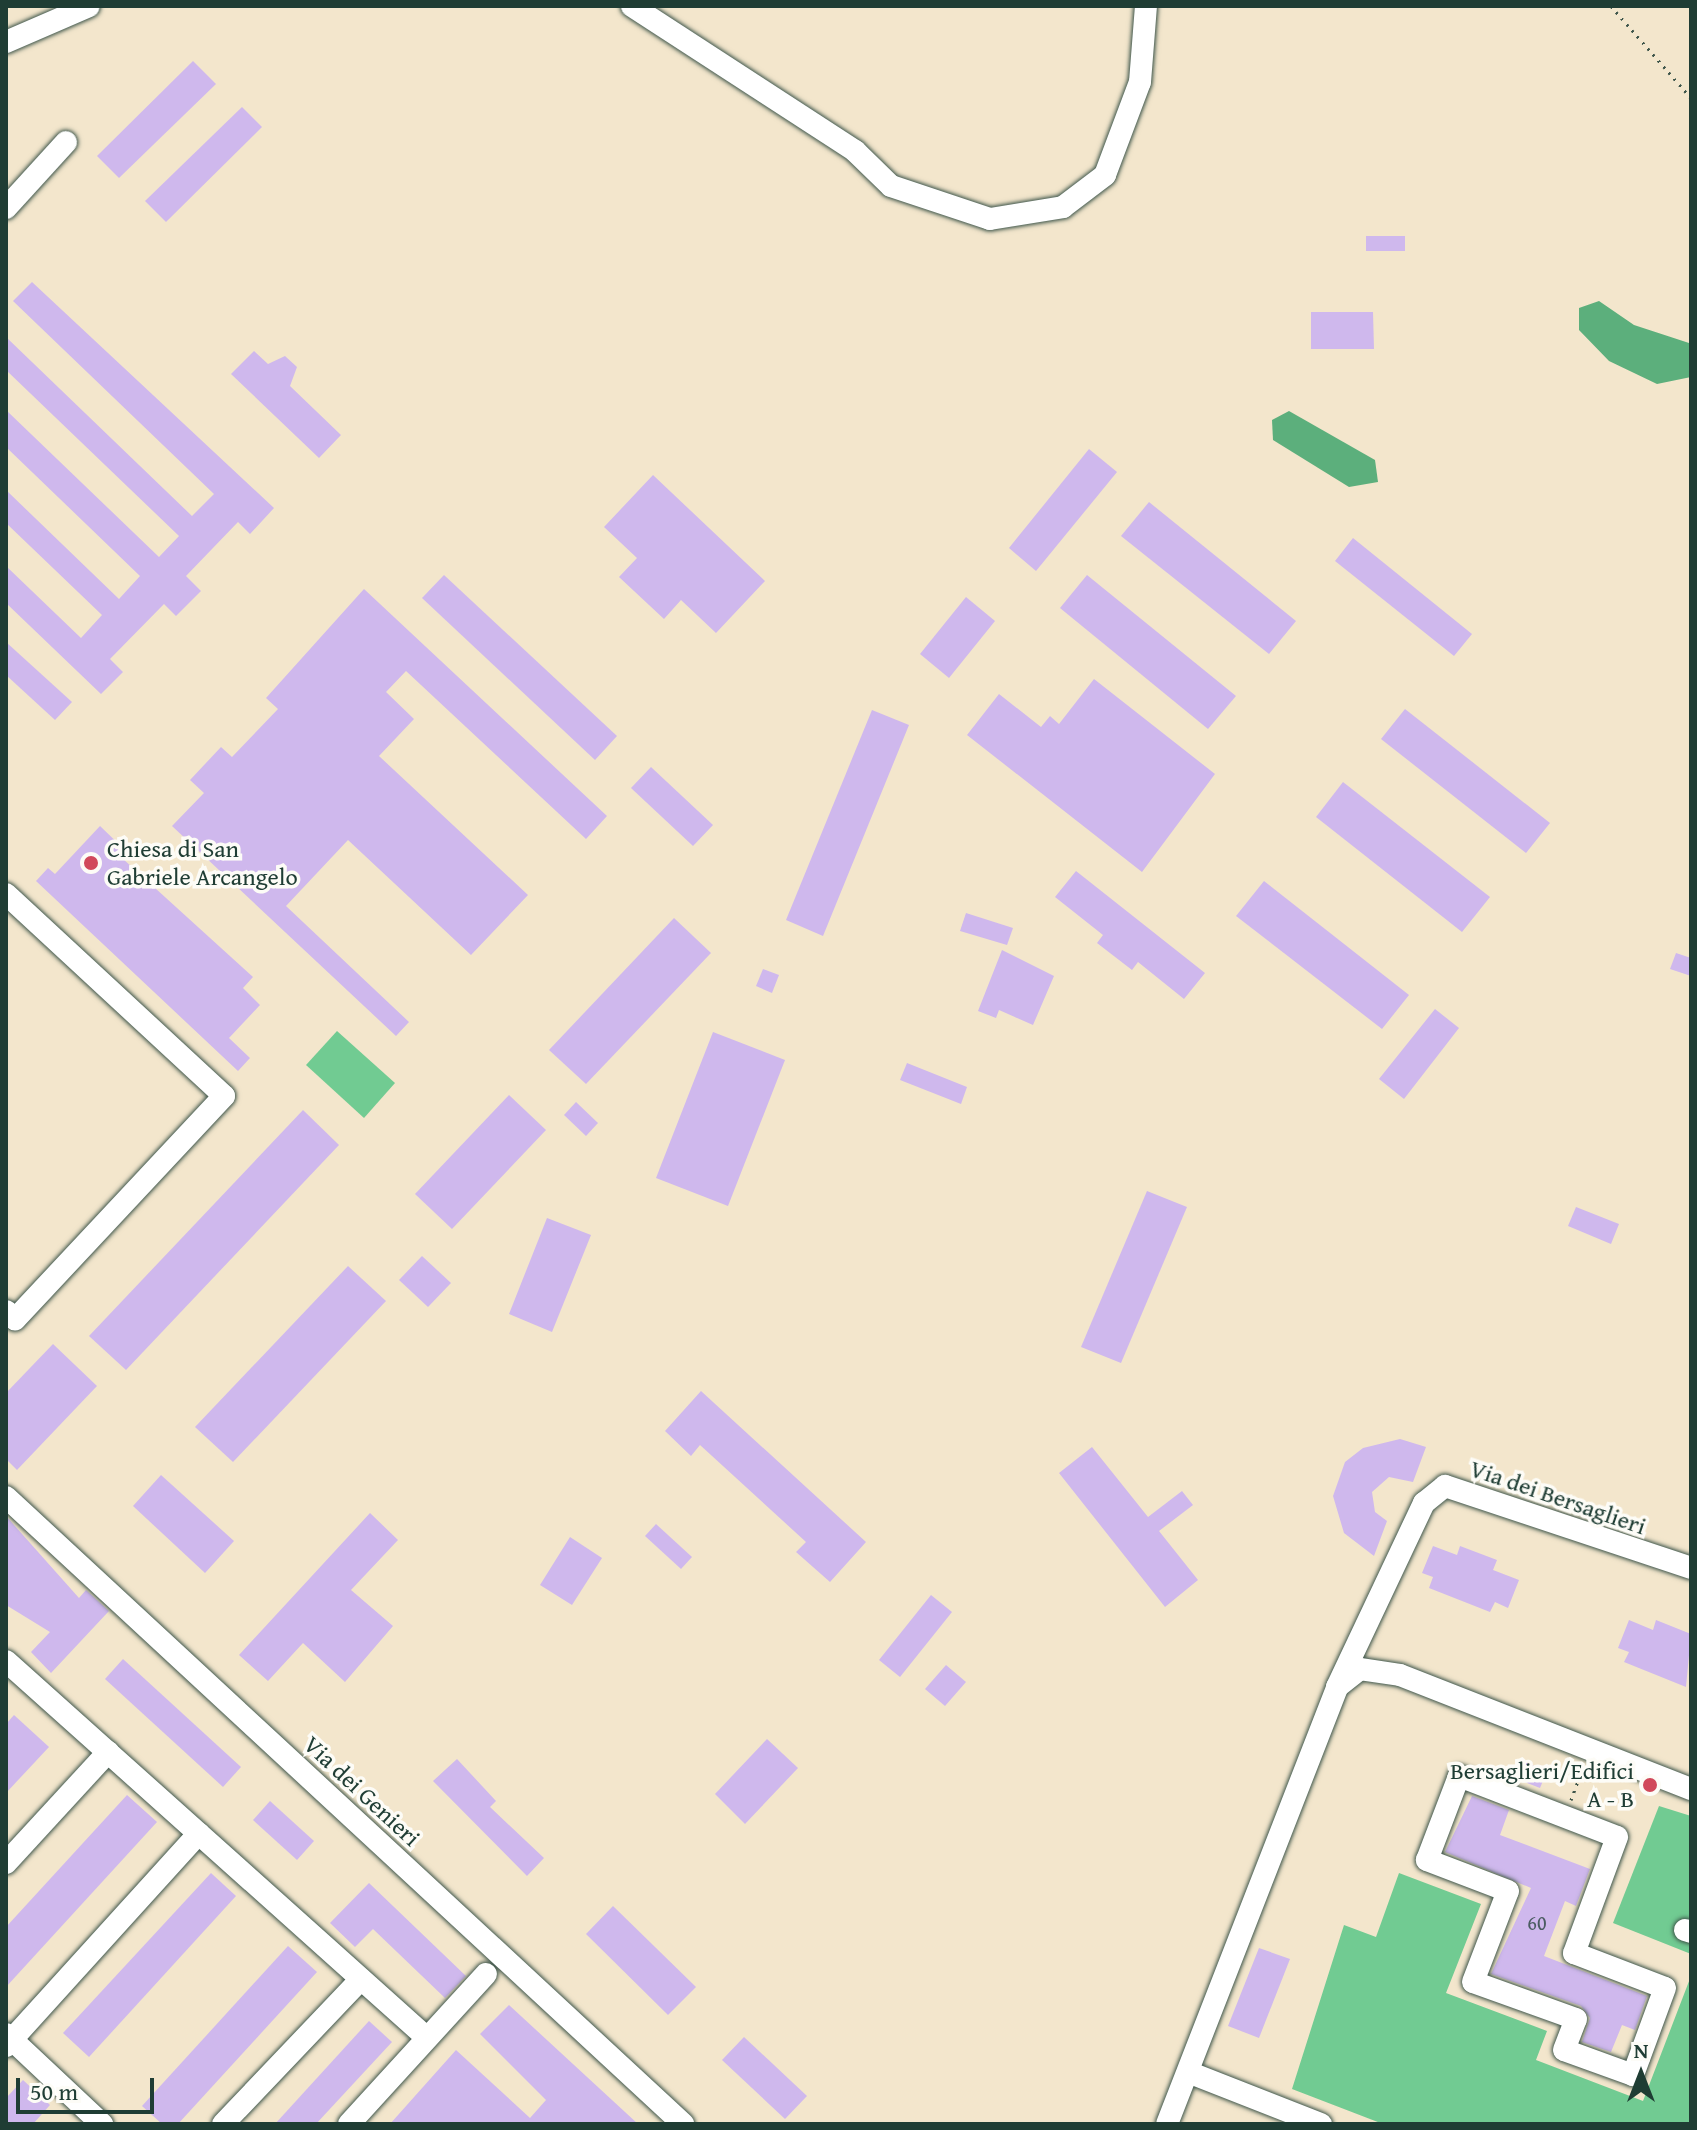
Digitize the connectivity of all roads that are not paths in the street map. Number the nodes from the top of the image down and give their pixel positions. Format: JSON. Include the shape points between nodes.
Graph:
{"nodes":[{"id":1,"x":89,"y":6,"type":"edge"},
{"id":2,"x":632,"y":6,"type":"edge"},
{"id":3,"x":1146,"y":6,"type":"edge"},
{"id":4,"x":6,"y":42,"type":"edge"},
{"id":5,"x":66,"y":142,"type":"dead end"},
{"id":6,"x":6,"y":208,"type":"edge"},
{"id":7,"x":6,"y":894,"type":"edge"},
{"id":8,"x":6,"y":1311,"type":"edge"},
{"id":9,"x":6,"y":1497,"type":"edge"},
{"id":10,"x":1691,"y":1568,"type":"edge"},
{"id":11,"x":7,"y":1663,"type":"edge"},
{"id":12,"x":1337,"y":1687,"type":"junction"},
{"id":13,"x":108,"y":1752,"type":"junction"},
{"id":14,"x":1459,"y":1776,"type":"joint"},
{"id":15,"x":1691,"y":1789,"type":"edge"},
{"id":16,"x":199,"y":1833,"type":"junction"},
{"id":17,"x":6,"y":1863,"type":"edge"},
{"id":18,"x":486,"y":1974,"type":"dead end"},
{"id":19,"x":361,"y":1979,"type":"junction"},
{"id":20,"x":427,"y":2038,"type":"junction"},
{"id":21,"x":8,"y":2040,"type":"edge"},
{"id":22,"x":1188,"y":2072,"type":"junction"},
{"id":23,"x":102,"y":2124,"type":"edge"},
{"id":24,"x":223,"y":2124,"type":"edge"},
{"id":25,"x":349,"y":2124,"type":"edge"},
{"id":26,"x":683,"y":2124,"type":"edge"},
{"id":27,"x":1167,"y":2124,"type":"edge"},
{"id":28,"x":1321,"y":2124,"type":"edge"}],
"edges":[{"from":1,"to":4,"type":"street"},
{"from":2,"to":3,"type":"street","via":[[855,151],[891,186],[990,219],[1063,207],[1105,175],[1140,82]]},
{"from":5,"to":6,"type":"street"},
{"from":7,"to":8,"type":"street","via":[[224,1096],[15,1319]]},
{"from":9,"to":26,"type":"street","name":"Via dei Genieri"},
{"from":10,"to":12,"type":"street","name":"Via dei Bersaglieri","via":[[1445,1486],[1424,1503]]},
{"from":11,"to":13,"type":"street"},
{"from":12,"to":15,"type":"street","via":[[1360,1669],[1400,1675]]},
{"from":12,"to":22,"type":"street","name":"Via dei Bersaglieri"},
{"from":13,"to":16,"type":"street"},
{"from":13,"to":17,"type":"street"},
{"from":14,"to":14,"type":"street","via":[[1617,1837],[1574,1953],[1665,1988],[1633,2075],[1564,2050],[1576,2019],[1473,1982],[1508,1891],[1427,1860]]},
{"from":16,"to":19,"type":"street"},
{"from":16,"to":21,"type":"street"},
{"from":18,"to":20,"type":"street"},
{"from":19,"to":20,"type":"street"},
{"from":19,"to":24,"type":"street"},
{"from":20,"to":25,"type":"street"},
{"from":21,"to":23,"type":"street"},
{"from":22,"to":27,"type":"street","name":"Via dei Bersaglieri"},
{"from":22,"to":28,"type":"street"}]}
